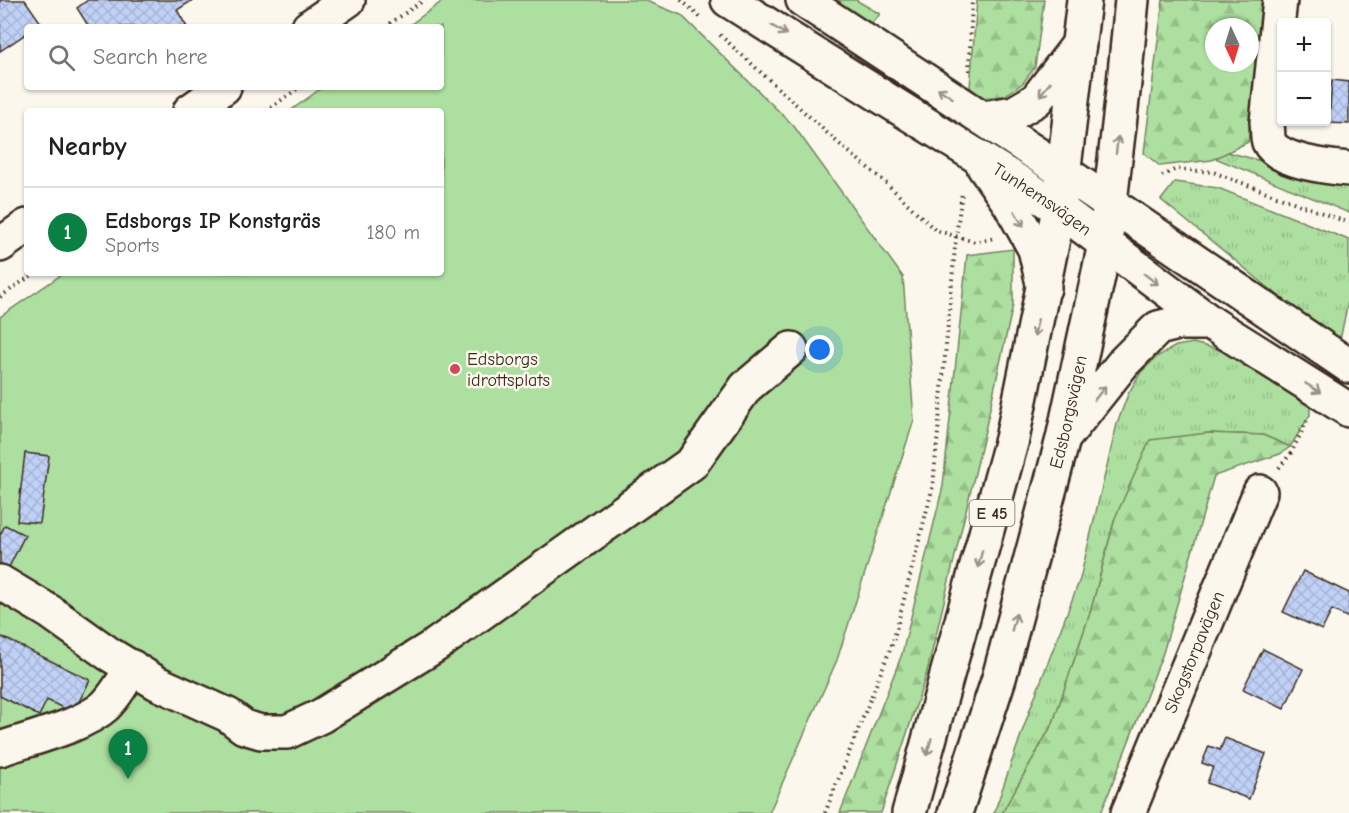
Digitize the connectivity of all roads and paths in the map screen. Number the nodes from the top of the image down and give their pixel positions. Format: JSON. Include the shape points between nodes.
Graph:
{"nodes":[{"id":1,"x":348,"y":0,"type":"edge"},
{"id":2,"x":424,"y":0,"type":"edge"},
{"id":3,"x":681,"y":0,"type":"edge"},
{"id":4,"x":803,"y":0,"type":"edge"},
{"id":5,"x":972,"y":0,"type":"edge"},
{"id":6,"x":1084,"y":0,"type":"edge"},
{"id":7,"x":1132,"y":0,"type":"edge"},
{"id":8,"x":1280,"y":0,"type":"edge"},
{"id":9,"x":718,"y":12,"type":"edge"},
{"id":10,"x":312,"y":16,"type":"edge"},
{"id":11,"x":389,"y":24,"type":"edge"},
{"id":12,"x":717,"y":32,"type":"dead end"},
{"id":13,"x":1081,"y":42,"type":"junction"},
{"id":14,"x":969,"y":76,"type":"dead end"},
{"id":15,"x":220,"y":90,"type":"edge"},
{"id":16,"x":296,"y":90,"type":"edge"},
{"id":17,"x":194,"y":108,"type":"edge"},
{"id":18,"x":270,"y":108,"type":"edge"},
{"id":19,"x":983,"y":118,"type":"junction"},
{"id":20,"x":974,"y":153,"type":"junction"},
{"id":21,"x":1349,"y":169,"type":"edge"},
{"id":22,"x":1064,"y":171,"type":"junction"},
{"id":23,"x":1162,"y":176,"type":"dead end"},
{"id":24,"x":962,"y":189,"type":"dead end"},
{"id":25,"x":1109,"y":203,"type":"junction"},
{"id":26,"x":1059,"y":209,"type":"junction"},
{"id":27,"x":1349,"y":223,"type":"edge"},
{"id":28,"x":24,"y":228,"type":"edge"},
{"id":29,"x":956,"y":237,"type":"junction"},
{"id":30,"x":1001,"y":237,"type":"dead end"},
{"id":31,"x":1105,"y":244,"type":"junction"},
{"id":32,"x":0,"y":245,"type":"edge"},
{"id":33,"x":31,"y":276,"type":"edge"},
{"id":34,"x":1044,"y":288,"type":"junction"},
{"id":35,"x":0,"y":297,"type":"edge"},
{"id":36,"x":1210,"y":323,"type":"junction"},
{"id":37,"x":791,"y":350,"type":"dead end"},
{"id":38,"x":1349,"y":366,"type":"edge"},
{"id":39,"x":1349,"y":410,"type":"edge"},
{"id":40,"x":1309,"y":416,"type":"dead end"},
{"id":41,"x":1063,"y":439,"type":"junction"},
{"id":42,"x":1260,"y":492,"type":"joint"},
{"id":43,"x":0,"y":582,"type":"edge"},
{"id":44,"x":132,"y":667,"type":"junction"},
{"id":45,"x":0,"y":749,"type":"edge"},
{"id":46,"x":825,"y":813,"type":"edge"},
{"id":47,"x":909,"y":813,"type":"edge"},
{"id":48,"x":955,"y":813,"type":"edge"},
{"id":49,"x":1128,"y":813,"type":"edge"}],
"edges":[{"from":1,"to":10,"type":"main road"},
{"from":2,"to":11,"type":"path"},
{"from":3,"to":9,"type":"path"},
{"from":19,"to":4,"type":"main road","name":"Tunhemsvägen","one_way":true},
{"from":5,"to":14,"type":"path"},
{"from":6,"to":13,"type":"main road","number":"E 45"},
{"from":25,"to":7,"type":"main road","name":"Edsborgsvägen","number":"E 45","one_way":true},
{"from":8,"to":21,"type":"main road","via":[[1267,122],[1270,142],[1280,154],[1296,160]]},
{"from":9,"to":20,"type":"main road","name":"Tunhemsvägen","one_way":true},
{"from":12,"to":29,"type":"path","via":[[935,230]]},
{"from":13,"to":19,"type":"main road","one_way":true,"via":[[1036,100],[1014,113]]},
{"from":13,"to":22,"type":"main road","number":"E 45"},
{"from":15,"to":17,"type":"main road"},
{"from":16,"to":18,"type":"path"},
{"from":19,"to":22,"type":"main road","name":"Tunhemsvägen"},
{"from":20,"to":26,"type":"main road","name":"Tunhemsvägen"},
{"from":20,"to":34,"type":"main road","one_way":true,"via":[[1010,204],[1035,249]]},
{"from":22,"to":25,"type":"main road","name":"Tunhemsvägen"},
{"from":22,"to":26,"type":"main road","number":"E 45"},
{"from":23,"to":27,"type":"path","via":[[1176,169],[1213,172]]},
{"from":24,"to":29,"type":"path"},
{"from":25,"to":31,"type":"main road","name":"Edsborgsvägen","number":"E 45"},
{"from":25,"to":38,"type":"main road","name":"Tunhemsvägen"},
{"from":26,"to":31,"type":"main road","name":"Tunhemsvägen"},
{"from":26,"to":34,"type":"main road","number":"E 45"},
{"from":28,"to":32,"type":"main road"},
{"from":29,"to":30,"type":"path","via":[[975,242]]},
{"from":29,"to":46,"type":"path","via":[[933,486],[893,642]]},
{"from":31,"to":36,"type":"main road","name":"Tunhemsvägen","one_way":true},
{"from":31,"to":41,"type":"main road","name":"Edsborgsvägen","number":"E 45"},
{"from":33,"to":35,"type":"path"},
{"from":34,"to":47,"type":"main road","number":"E 45","one_way":true,"via":[[1012,439]]},
{"from":36,"to":39,"type":"main road","name":"Tunhemsvägen","one_way":true},
{"from":41,"to":36,"type":"main road","one_way":true,"via":[[1124,362],[1158,328],[1178,323]]},
{"from":37,"to":44,"type":"main road","via":[[746,387],[692,463],[436,645],[288,732],[261,732],[244,727],[228,715],[157,683]]},
{"from":40,"to":42,"type":"path","via":[[1291,453]]},
{"from":48,"to":41,"type":"main road","name":"Edsborgsvägen","number":"E 45","one_way":true,"via":[[999,678]]},
{"from":42,"to":49,"type":"main road","name":"Skogstorpavägen"},
{"from":43,"to":44,"type":"main road"},
{"from":44,"to":45,"type":"main road","via":[[104,707],[60,729]]}]}
